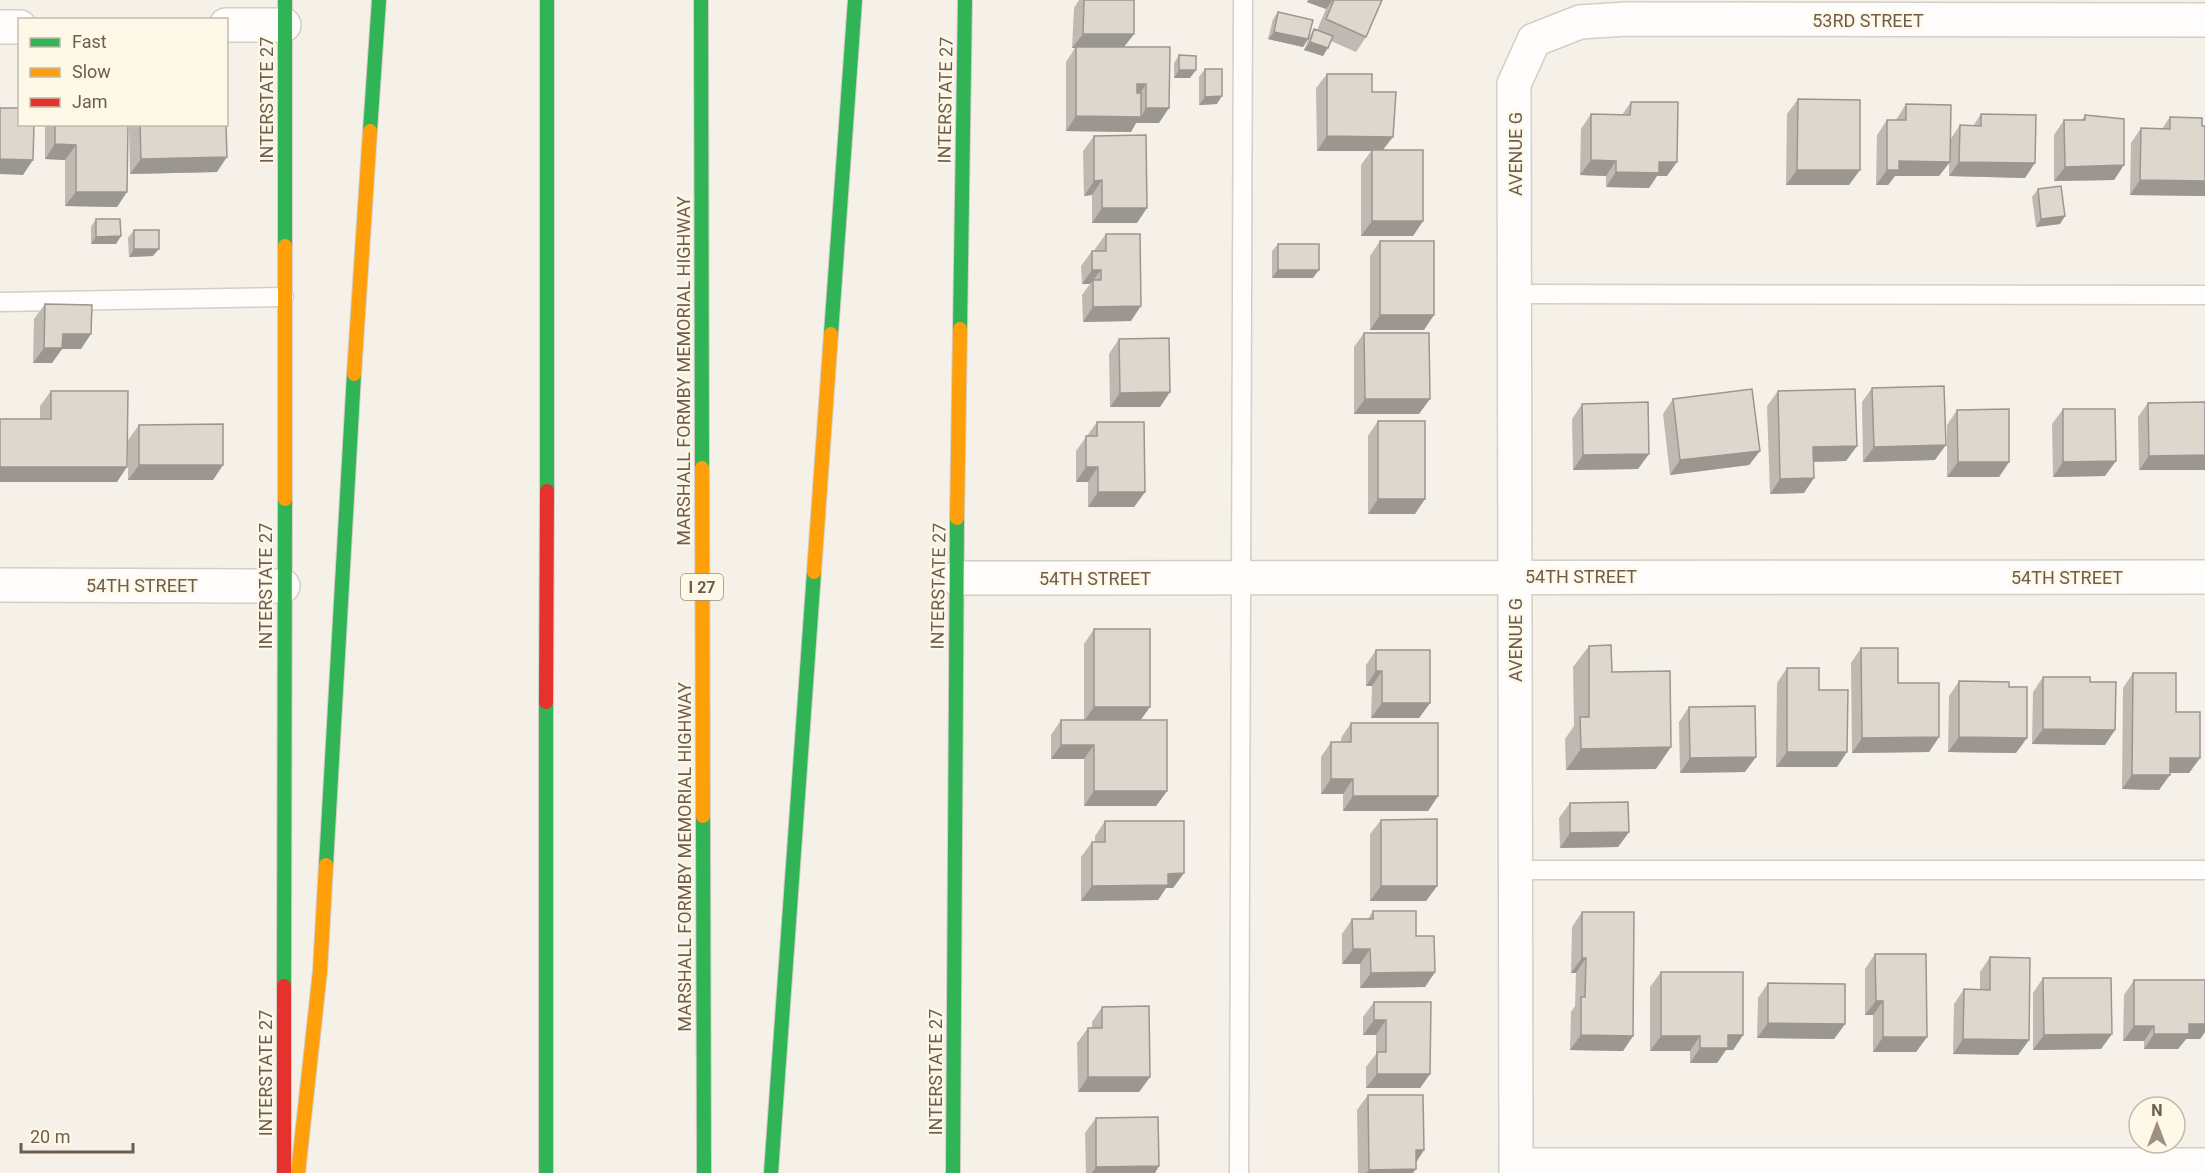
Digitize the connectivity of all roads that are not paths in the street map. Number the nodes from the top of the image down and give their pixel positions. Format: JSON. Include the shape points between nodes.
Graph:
{"nodes":[{"id":1,"x":379,"y":0,"type":"edge"},
{"id":2,"x":547,"y":0,"type":"edge"},
{"id":3,"x":701,"y":0,"type":"edge"},
{"id":4,"x":855,"y":0,"type":"edge"},
{"id":5,"x":964,"y":0,"type":"edge"},
{"id":6,"x":1244,"y":0,"type":"edge"},
{"id":7,"x":285,"y":13,"type":"edge"},
{"id":8,"x":2205,"y":20,"type":"edge"},
{"id":9,"x":228,"y":25,"type":"edge"},
{"id":10,"x":0,"y":27,"type":"edge"},
{"id":11,"x":18,"y":27,"type":"edge"},
{"id":12,"x":1534,"y":40,"type":"joint"},
{"id":13,"x":1515,"y":294,"type":"junction"},
{"id":14,"x":2205,"y":295,"type":"edge"},
{"id":15,"x":284,"y":297,"type":"junction"},
{"id":16,"x":0,"y":302,"type":"edge"},
{"id":17,"x":1515,"y":576,"type":"junction"},
{"id":18,"x":1240,"y":577,"type":"junction"},
{"id":19,"x":956,"y":578,"type":"junction"},
{"id":20,"x":2205,"y":578,"type":"edge"},
{"id":21,"x":0,"y":585,"type":"edge"},
{"id":22,"x":284,"y":586,"type":"junction"},
{"id":23,"x":1515,"y":870,"type":"junction"},
{"id":24,"x":2205,"y":870,"type":"edge"},
{"id":25,"x":2205,"y":1165,"type":"edge"},
{"id":26,"x":1516,"y":1169,"type":"edge"},
{"id":27,"x":284,"y":1173,"type":"edge"},
{"id":28,"x":298,"y":1173,"type":"edge"},
{"id":29,"x":546,"y":1173,"type":"edge"},
{"id":30,"x":704,"y":1173,"type":"edge"},
{"id":31,"x":771,"y":1173,"type":"edge"},
{"id":32,"x":953,"y":1173,"type":"edge"},
{"id":33,"x":1239,"y":1173,"type":"edge"}],
"edges":[{"from":1,"to":28,"type":"main road","via":[[346,490],[320,971]]},
{"from":2,"to":29,"type":"main road"},
{"from":3,"to":30,"type":"main road","name":"MARSHALL FORMBY MEMORIAL HIGHWAY","number":"I 27"},
{"from":4,"to":31,"type":"main road"},
{"from":5,"to":19,"type":"main road","name":"INTERSTATE 27"},
{"from":6,"to":18,"type":"lane"},
{"from":7,"to":9,"type":"street"},
{"from":7,"to":15,"type":"main road","name":"INTERSTATE 27"},
{"from":8,"to":12,"type":"street","name":"53RD STREET","via":[[1626,19],[1580,22]]},
{"from":10,"to":11,"type":"street"},
{"from":12,"to":13,"type":"street","name":"AVENUE G","via":[[1514,84]]},
{"from":13,"to":14,"type":"lane"},
{"from":13,"to":17,"type":"street","name":"AVENUE G"},
{"from":15,"to":16,"type":"lane"},
{"from":15,"to":22,"type":"main road","name":"INTERSTATE 27"},
{"from":17,"to":18,"type":"street","name":"54TH STREET"},
{"from":17,"to":20,"type":"street","name":"54TH STREET"},
{"from":17,"to":23,"type":"street","name":"AVENUE G"},
{"from":18,"to":19,"type":"street","name":"54TH STREET"},
{"from":18,"to":33,"type":"lane"},
{"from":19,"to":32,"type":"main road","name":"INTERSTATE 27"},
{"from":21,"to":22,"type":"street","name":"54TH STREET"},
{"from":22,"to":27,"type":"main road","name":"INTERSTATE 27"},
{"from":23,"to":24,"type":"lane"},
{"from":23,"to":26,"type":"street","name":"AVENUE G"},
{"from":25,"to":26,"type":"street"}]}
